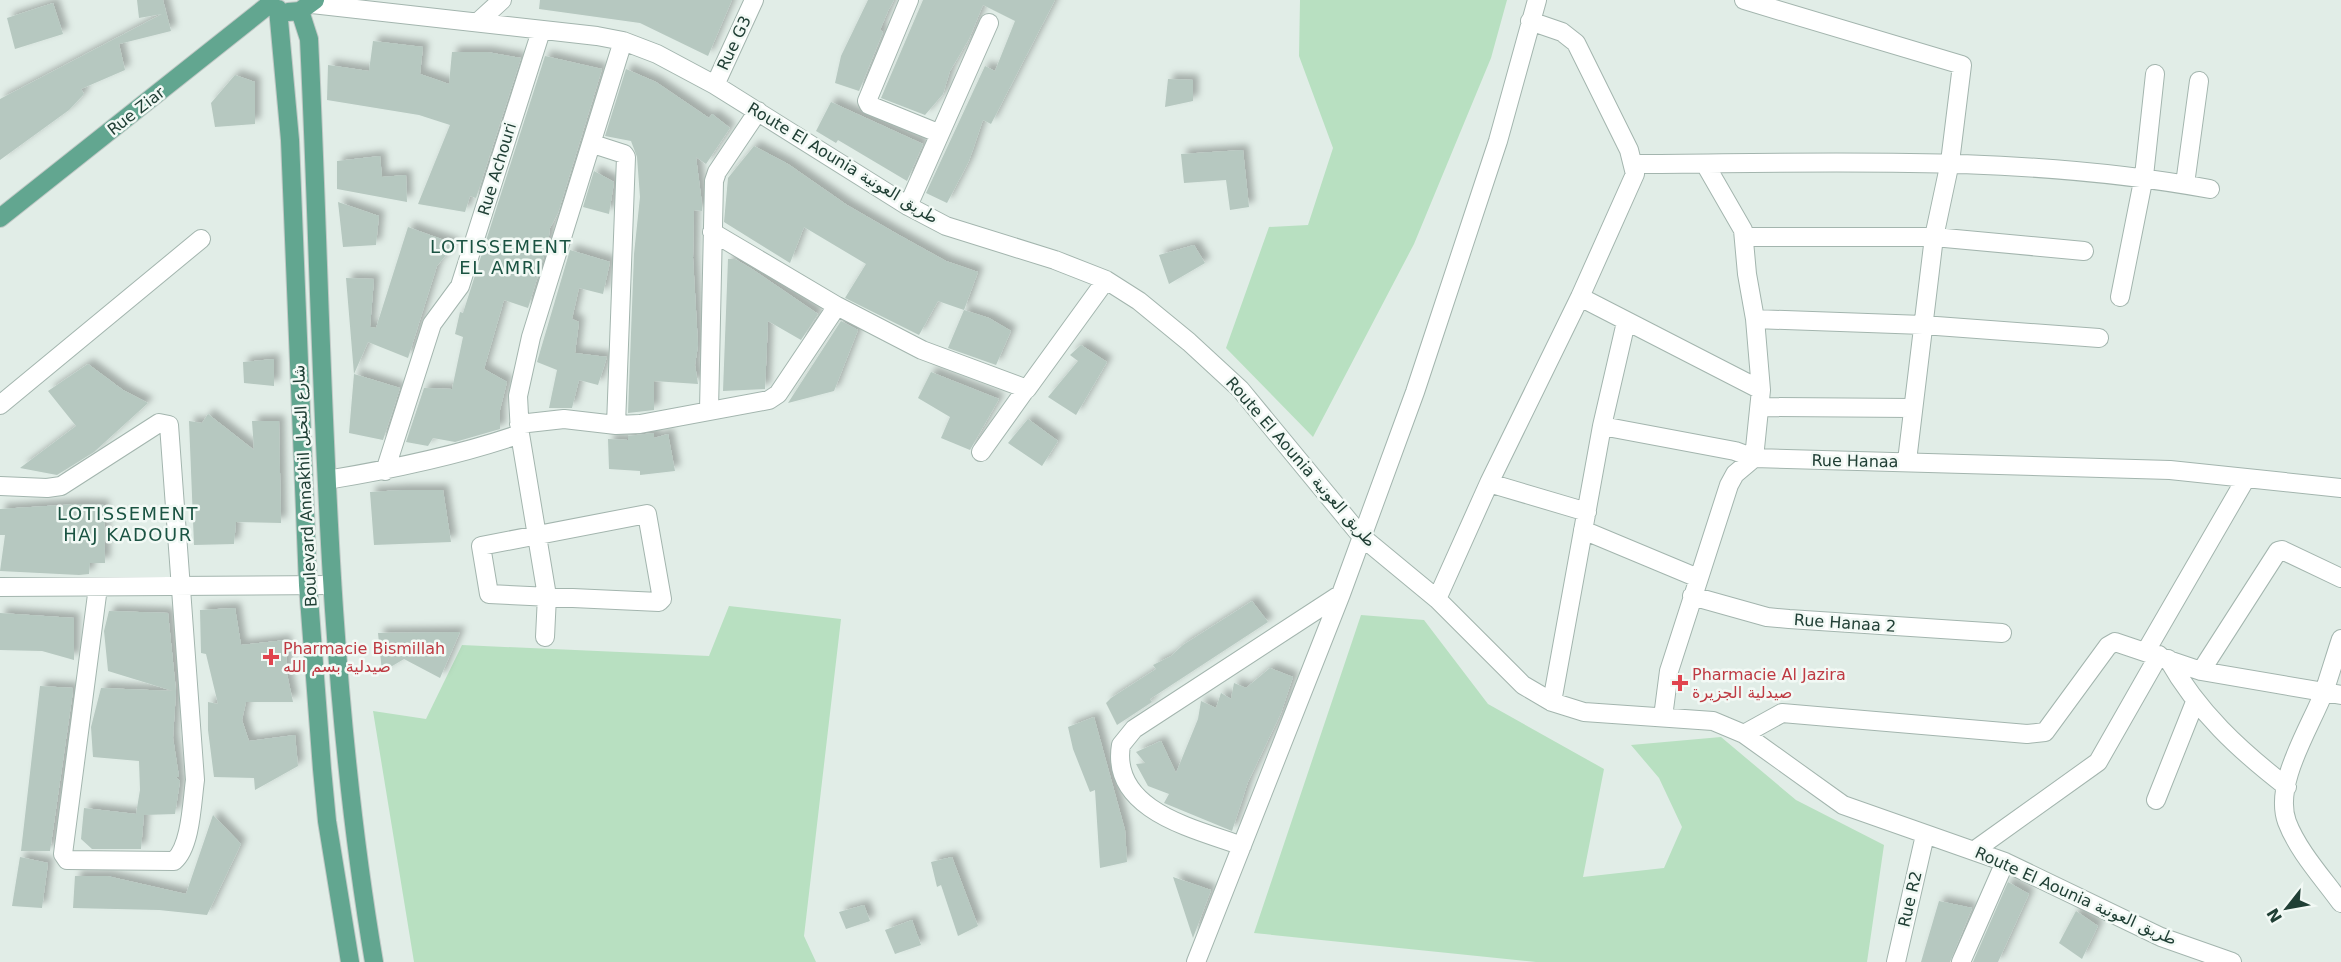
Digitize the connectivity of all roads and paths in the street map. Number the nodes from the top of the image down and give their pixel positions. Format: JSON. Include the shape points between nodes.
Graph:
{"nodes":[{"id":1,"x":502,"y":0,"type":"edge"},
{"id":2,"x":754,"y":0,"type":"edge"},
{"id":3,"x":909,"y":0,"type":"edge"},
{"id":4,"x":1537,"y":0,"type":"edge"},
{"id":5,"x":1744,"y":0,"type":"edge"},
{"id":6,"x":273,"y":4,"type":"edge"},
{"id":7,"x":309,"y":5,"type":"edge"},
{"id":8,"x":1530,"y":21,"type":"junction"},
{"id":9,"x":478,"y":22,"type":"junction"},
{"id":10,"x":989,"y":23,"type":"dead end"},
{"id":11,"x":541,"y":31,"type":"junction"},
{"id":12,"x":623,"y":41,"type":"junction"},
{"id":13,"x":2155,"y":74,"type":"dead end"},
{"id":14,"x":2199,"y":81,"type":"dead end"},
{"id":15,"x":715,"y":85,"type":"junction"},
{"id":16,"x":758,"y":111,"type":"junction"},
{"id":17,"x":938,"y":133,"type":"junction"},
{"id":18,"x":593,"y":144,"type":"junction"},
{"id":19,"x":1950,"y":162,"type":"junction"},
{"id":20,"x":1634,"y":164,"type":"junction"},
{"id":21,"x":1705,"y":164,"type":"junction"},
{"id":22,"x":2144,"y":176,"type":"junction"},
{"id":23,"x":2185,"y":184,"type":"junction"},
{"id":24,"x":2210,"y":189,"type":"dead end"},
{"id":25,"x":908,"y":206,"type":"junction"},
{"id":26,"x":0,"y":219,"type":"edge"},
{"id":27,"x":712,"y":232,"type":"junction"},
{"id":28,"x":1744,"y":237,"type":"junction"},
{"id":29,"x":1934,"y":237,"type":"junction"},
{"id":30,"x":201,"y":239,"type":"dead end"},
{"id":31,"x":2084,"y":251,"type":"dead end"},
{"id":32,"x":1106,"y":280,"type":"junction"},
{"id":33,"x":1581,"y":297,"type":"junction"},
{"id":34,"x":2120,"y":297,"type":"dead end"},
{"id":35,"x":837,"y":306,"type":"junction"},
{"id":36,"x":1755,"y":319,"type":"junction"},
{"id":37,"x":1626,"y":322,"type":"junction"},
{"id":38,"x":1923,"y":325,"type":"junction"},
{"id":39,"x":2099,"y":338,"type":"dead end"},
{"id":40,"x":1026,"y":389,"type":"junction"},
{"id":41,"x":1761,"y":398,"type":"junction"},
{"id":42,"x":0,"y":405,"type":"edge"},
{"id":43,"x":1912,"y":408,"type":"junction"},
{"id":44,"x":709,"y":410,"type":"junction"},
{"id":45,"x":616,"y":425,"type":"junction"},
{"id":46,"x":1602,"y":426,"type":"junction"},
{"id":47,"x":519,"y":429,"type":"junction"},
{"id":48,"x":981,"y":452,"type":"dead end"},
{"id":49,"x":1754,"y":458,"type":"junction"},
{"id":50,"x":1907,"y":461,"type":"junction"},
{"id":51,"x":385,"y":471,"type":"junction"},
{"id":52,"x":327,"y":480,"type":"junction"},
{"id":53,"x":2246,"y":480,"type":"junction"},
{"id":54,"x":1489,"y":483,"type":"junction"},
{"id":55,"x":0,"y":486,"type":"edge"},
{"id":56,"x":2341,"y":488,"type":"edge"},
{"id":57,"x":1585,"y":521,"type":"junction"},
{"id":58,"x":537,"y":534,"type":"junction"},
{"id":59,"x":1362,"y":537,"type":"junction"},
{"id":60,"x":1698,"y":578,"type":"junction"},
{"id":61,"x":2341,"y":578,"type":"edge"},
{"id":62,"x":183,"y":585,"type":"junction"},
{"id":63,"x":308,"y":585,"type":"junction"},
{"id":64,"x":332,"y":585,"type":"junction"},
{"id":65,"x":0,"y":587,"type":"edge"},
{"id":66,"x":98,"y":587,"type":"junction"},
{"id":67,"x":1341,"y":594,"type":"junction"},
{"id":68,"x":547,"y":596,"type":"junction"},
{"id":69,"x":1692,"y":596,"type":"junction"},
{"id":70,"x":1437,"y":599,"type":"junction"},
{"id":71,"x":2002,"y":633,"type":"dead end"},
{"id":72,"x":544,"y":637,"type":"dead end"},
{"id":73,"x":2341,"y":639,"type":"edge"},
{"id":74,"x":2158,"y":655,"type":"junction"},
{"id":75,"x":2201,"y":671,"type":"junction"},
{"id":76,"x":2332,"y":693,"type":"edge"},
{"id":77,"x":1552,"y":702,"type":"junction"},
{"id":78,"x":2195,"y":702,"type":"junction"},
{"id":79,"x":1663,"y":717,"type":"junction"},
{"id":80,"x":1744,"y":734,"type":"junction"},
{"id":81,"x":2287,"y":787,"type":"junction"},
{"id":82,"x":2156,"y":800,"type":"dead end"},
{"id":83,"x":1924,"y":835,"type":"junction"},
{"id":84,"x":1242,"y":846,"type":"junction"},
{"id":85,"x":1976,"y":850,"type":"junction"},
{"id":86,"x":2005,"y":862,"type":"junction"},
{"id":87,"x":2341,"y":903,"type":"edge"},
{"id":88,"x":351,"y":962,"type":"edge"},
{"id":89,"x":374,"y":962,"type":"edge"},
{"id":90,"x":1196,"y":962,"type":"edge"},
{"id":91,"x":1896,"y":962,"type":"edge"},
{"id":92,"x":1961,"y":962,"type":"edge"},
{"id":93,"x":2232,"y":962,"type":"edge"}],
"edges":[{"from":1,"to":9,"type":"street"},
{"from":2,"to":15,"type":"street","name":"Rue G3"},
{"from":3,"to":17,"type":"street","via":[[867,101]]},
{"from":4,"to":8,"type":"street"},
{"from":5,"to":19,"type":"street","name":"Rue Hanaa","via":[[1962,65]]},
{"from":6,"to":7,"type":"main road"},
{"from":6,"to":26,"type":"main road","name":"Rue Ziar"},
{"from":6,"to":63,"type":"main road","name":"Boulevard Annakhil شارع النخيل","via":[[290,140]]},
{"from":7,"to":9,"type":"street","name":"Route El Aounia طريق العونية"},
{"from":7,"to":52,"type":"main road","name":"Boulevard Annakhil شارع النخيل"},
{"from":8,"to":20,"type":"street","via":[[1562,32],[1576,43]]},
{"from":8,"to":59,"type":"street","via":[[1498,141],[1415,392]]},
{"from":9,"to":11,"type":"street","name":"Route El Aounia طريق العونية"},
{"from":10,"to":17,"type":"street"},
{"from":11,"to":12,"type":"street","name":"Route El Aounia طريق العونية"},
{"from":11,"to":51,"type":"street","name":"Rue Achouri","via":[[460,286],[432,324]]},
{"from":12,"to":15,"type":"street","name":"Route El Aounia طريق العونية"},
{"from":12,"to":18,"type":"street"},
{"from":13,"to":22,"type":"street"},
{"from":14,"to":23,"type":"street"},
{"from":15,"to":16,"type":"street","name":"Route El Aounia طريق العونية"},
{"from":16,"to":25,"type":"street","name":"Route El Aounia طريق العونية"},
{"from":16,"to":27,"type":"street","via":[[717,172]]},
{"from":17,"to":25,"type":"street"},
{"from":18,"to":45,"type":"street","via":[[626,157]]},
{"from":18,"to":47,"type":"street","via":[[531,337],[518,396]]},
{"from":19,"to":21,"type":"street"},
{"from":19,"to":22,"type":"street"},
{"from":19,"to":29,"type":"street","name":"Rue Hanaa"},
{"from":20,"to":21,"type":"street"},
{"from":20,"to":33,"type":"street","via":[[1632,183]]},
{"from":21,"to":28,"type":"street","via":[[1742,225]]},
{"from":22,"to":23,"type":"street"},
{"from":22,"to":34,"type":"street"},
{"from":23,"to":24,"type":"street"},
{"from":25,"to":32,"type":"street","name":"Route El Aounia طريق العونية","via":[[946,226]]},
{"from":27,"to":35,"type":"street"},
{"from":27,"to":44,"type":"street"},
{"from":28,"to":29,"type":"street"},
{"from":28,"to":36,"type":"street"},
{"from":29,"to":31,"type":"street"},
{"from":29,"to":38,"type":"street","name":"Rue Hanaa"},
{"from":30,"to":42,"type":"street"},
{"from":32,"to":40,"type":"street"},
{"from":32,"to":59,"type":"street","name":"Route El Aounia طريق العونية","via":[[1139,301],[1240,389]]},
{"from":33,"to":37,"type":"street"},
{"from":33,"to":54,"type":"street"},
{"from":35,"to":40,"type":"street","via":[[922,350]]},
{"from":35,"to":44,"type":"street","via":[[774,398]]},
{"from":36,"to":38,"type":"street"},
{"from":36,"to":41,"type":"street"},
{"from":37,"to":41,"type":"street"},
{"from":37,"to":46,"type":"street"},
{"from":38,"to":39,"type":"street"},
{"from":38,"to":43,"type":"street","name":"Rue Hanaa"},
{"from":40,"to":48,"type":"street"},
{"from":41,"to":43,"type":"street"},
{"from":41,"to":49,"type":"street"},
{"from":43,"to":50,"type":"street","name":"Rue Hanaa"},
{"from":44,"to":45,"type":"street"},
{"from":45,"to":47,"type":"street","via":[[564,420]]},
{"from":46,"to":49,"type":"street","name":"Rue Hanaa"},
{"from":46,"to":57,"type":"street"},
{"from":47,"to":51,"type":"street","via":[[470,452]]},
{"from":47,"to":58,"type":"street"},
{"from":49,"to":50,"type":"street","name":"Rue Hanaa"},
{"from":49,"to":60,"type":"street","via":[[1729,485]]},
{"from":50,"to":53,"type":"street","via":[[2170,470]]},
{"from":51,"to":52,"type":"street"},
{"from":52,"to":64,"type":"main road","name":"Boulevard Annakhil شارع النخيل"},
{"from":53,"to":56,"type":"street"},
{"from":53,"to":74,"type":"street"},
{"from":54,"to":57,"type":"street"},
{"from":54,"to":70,"type":"street"},
{"from":55,"to":62,"type":"street","via":[[61,486],[159,423],[167,422],[171,429]]},
{"from":57,"to":60,"type":"street"},
{"from":57,"to":77,"type":"street"},
{"from":58,"to":68,"type":"street"},
{"from":58,"to":68,"type":"street","via":[[480,547],[490,595]]},
{"from":58,"to":68,"type":"street","via":[[647,514],[662,599],[659,602]]},
{"from":59,"to":67,"type":"street"},
{"from":59,"to":70,"type":"street","name":"Route El Aounia طريق العونية"},
{"from":60,"to":69,"type":"street"},
{"from":61,"to":75,"type":"street","via":[[2278,551]]},
{"from":62,"to":63,"type":"street"},
{"from":62,"to":66,"type":"street"},
{"from":62,"to":66,"type":"street","via":[[195,780],[190,826],[179,856],[170,862],[67,860],[63,854]]},
{"from":63,"to":64,"type":"street"},
{"from":63,"to":88,"type":"main road","name":"Boulevard Annakhil شارع النخيل","via":[[327,821]]},
{"from":64,"to":89,"type":"main road","name":"Boulevard Annakhil شارع النخيل","via":[[349,787]]},
{"from":65,"to":66,"type":"street"},
{"from":67,"to":84,"type":"street"},
{"from":67,"to":84,"type":"street","via":[[1134,729],[1121,745],[1122,767],[1136,797],[1175,820]]},
{"from":68,"to":72,"type":"street"},
{"from":69,"to":71,"type":"street","name":"Rue Hanaa 2","via":[[1789,620]]},
{"from":69,"to":79,"type":"street","via":[[1668,671]]},
{"from":70,"to":77,"type":"street","name":"Route El Aounia طريق العونية","via":[[1523,685]]},
{"from":73,"to":76,"type":"street"},
{"from":74,"to":75,"type":"street"},
{"from":74,"to":78,"type":"street"},
{"from":74,"to":80,"type":"street","via":[[2111,643],[2051,727],[2036,734],[1782,713]]},
{"from":74,"to":85,"type":"street","via":[[2098,762]]},
{"from":75,"to":76,"type":"street"},
{"from":76,"to":81,"type":"street","via":[[2288,775]]},
{"from":77,"to":79,"type":"street","name":"Route El Aounia طريق العونية","via":[[1584,712]]},
{"from":78,"to":81,"type":"street","via":[[2235,744]]},
{"from":78,"to":82,"type":"street"},
{"from":79,"to":80,"type":"street","name":"Route El Aounia طريق العونية","via":[[1713,721]]},
{"from":80,"to":83,"type":"street","name":"Route El Aounia طريق العونية","via":[[1843,805]]},
{"from":81,"to":87,"type":"street","via":[[2283,803],[2287,822]]},
{"from":83,"to":85,"type":"street","name":"Route El Aounia طريق العونية"},
{"from":83,"to":91,"type":"street","name":"Rue R2"},
{"from":84,"to":90,"type":"street"},
{"from":85,"to":86,"type":"street","name":"Route El Aounia طريق العونية"},
{"from":86,"to":92,"type":"street"},
{"from":86,"to":93,"type":"street","name":"Route El Aounia طريق العونية","via":[[2161,937]]}]}
